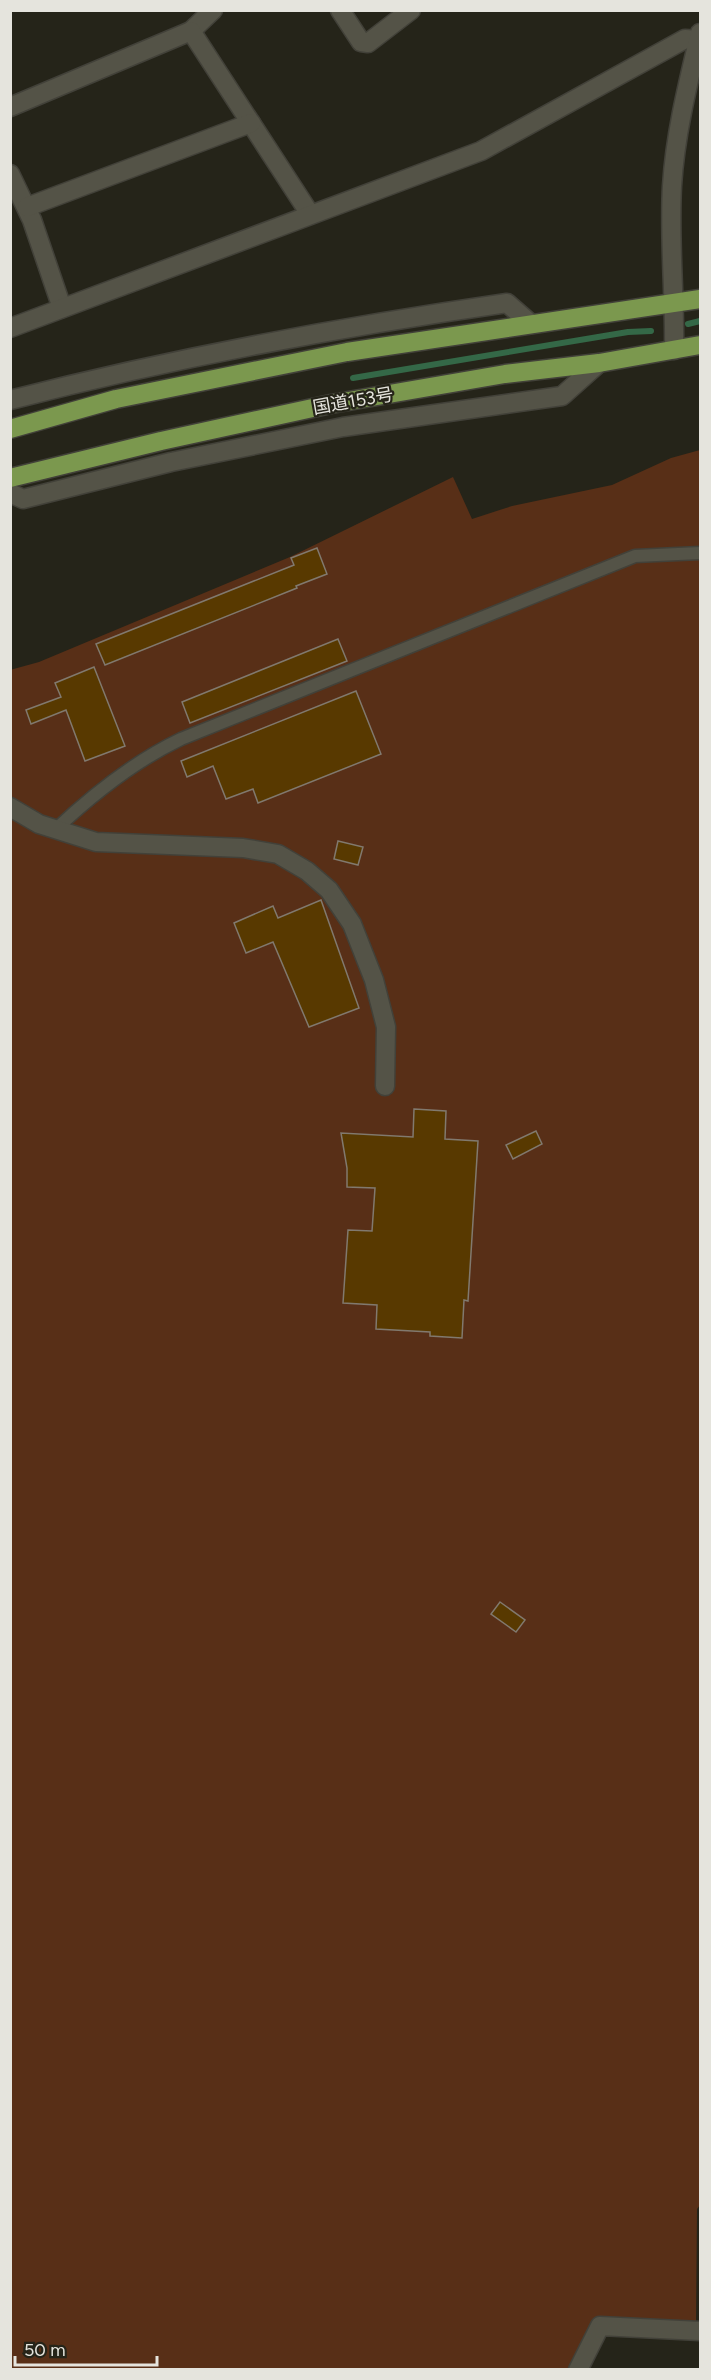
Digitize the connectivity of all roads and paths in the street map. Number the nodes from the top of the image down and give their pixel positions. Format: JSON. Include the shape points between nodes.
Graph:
{"nodes":[{"id":1,"x":213,"y":10,"type":"edge"},
{"id":2,"x":340,"y":10,"type":"edge"},
{"id":3,"x":411,"y":10,"type":"edge"},
{"id":4,"x":191,"y":32,"type":"junction"},
{"id":5,"x":700,"y":37,"type":"edge"},
{"id":6,"x":10,"y":107,"type":"edge"},
{"id":7,"x":251,"y":123,"type":"junction"},
{"id":8,"x":10,"y":174,"type":"edge"},
{"id":9,"x":27,"y":207,"type":"junction"},
{"id":10,"x":310,"y":214,"type":"junction"},
{"id":11,"x":700,"y":299,"type":"edge"},
{"id":12,"x":675,"y":303,"type":"junction"},
{"id":13,"x":62,"y":308,"type":"junction"},
{"id":14,"x":531,"y":324,"type":"junction"},
{"id":15,"x":10,"y":328,"type":"edge"},
{"id":16,"x":700,"y":345,"type":"edge"},
{"id":17,"x":674,"y":350,"type":"junction"},
{"id":18,"x":599,"y":363,"type":"junction"},
{"id":19,"x":10,"y":400,"type":"edge"},
{"id":20,"x":293,"y":413,"type":"junction"},
{"id":21,"x":10,"y":429,"type":"edge"},
{"id":22,"x":294,"y":437,"type":"junction"},
{"id":23,"x":10,"y":478,"type":"edge"},
{"id":24,"x":10,"y":494,"type":"edge"},
{"id":25,"x":700,"y":553,"type":"edge"},
{"id":26,"x":10,"y":807,"type":"edge"},
{"id":27,"x":55,"y":830,"type":"junction"},
{"id":28,"x":385,"y":1086,"type":"dead end"},
{"id":29,"x":700,"y":2331,"type":"edge"},
{"id":30,"x":578,"y":2370,"type":"edge"}],
"edges":[{"from":1,"to":4,"type":"street"},
{"from":2,"to":3,"type":"street","via":[[361,42],[368,43]]},
{"from":4,"to":6,"type":"street"},
{"from":4,"to":7,"type":"street"},
{"from":5,"to":10,"type":"street","via":[[685,39],[481,151]]},
{"from":5,"to":12,"type":"street","via":[[674,158],[671,213]]},
{"from":7,"to":9,"type":"street"},
{"from":7,"to":10,"type":"street"},
{"from":8,"to":9,"type":"street"},
{"from":9,"to":13,"type":"street"},
{"from":10,"to":13,"type":"street"},
{"from":11,"to":12,"type":"highway"},
{"from":12,"to":14,"type":"highway"},
{"from":12,"to":17,"type":"street"},
{"from":13,"to":15,"type":"street"},
{"from":14,"to":19,"type":"street","via":[[507,303],[431,314],[270,342]]},
{"from":14,"to":21,"type":"highway","via":[[347,352],[116,399]]},
{"from":16,"to":17,"type":"highway","name":"国道153号"},
{"from":17,"to":18,"type":"highway","name":"国道153号"},
{"from":18,"to":20,"type":"highway","name":"国道153号","via":[[505,374]]},
{"from":18,"to":22,"type":"street","via":[[562,396]]},
{"from":20,"to":22,"type":"street"},
{"from":20,"to":23,"type":"highway","name":"国道153号"},
{"from":22,"to":24,"type":"street","via":[[171,462],[23,499]]},
{"from":25,"to":27,"type":"lane","via":[[636,556],[181,739],[150,754],[87,800]]},
{"from":26,"to":27,"type":"street"},
{"from":27,"to":28,"type":"street","via":[[96,842],[243,848],[279,854],[307,871],[329,890],[352,924],[374,980],[386,1027]]},
{"from":29,"to":30,"type":"street","via":[[600,2326]]}]}
